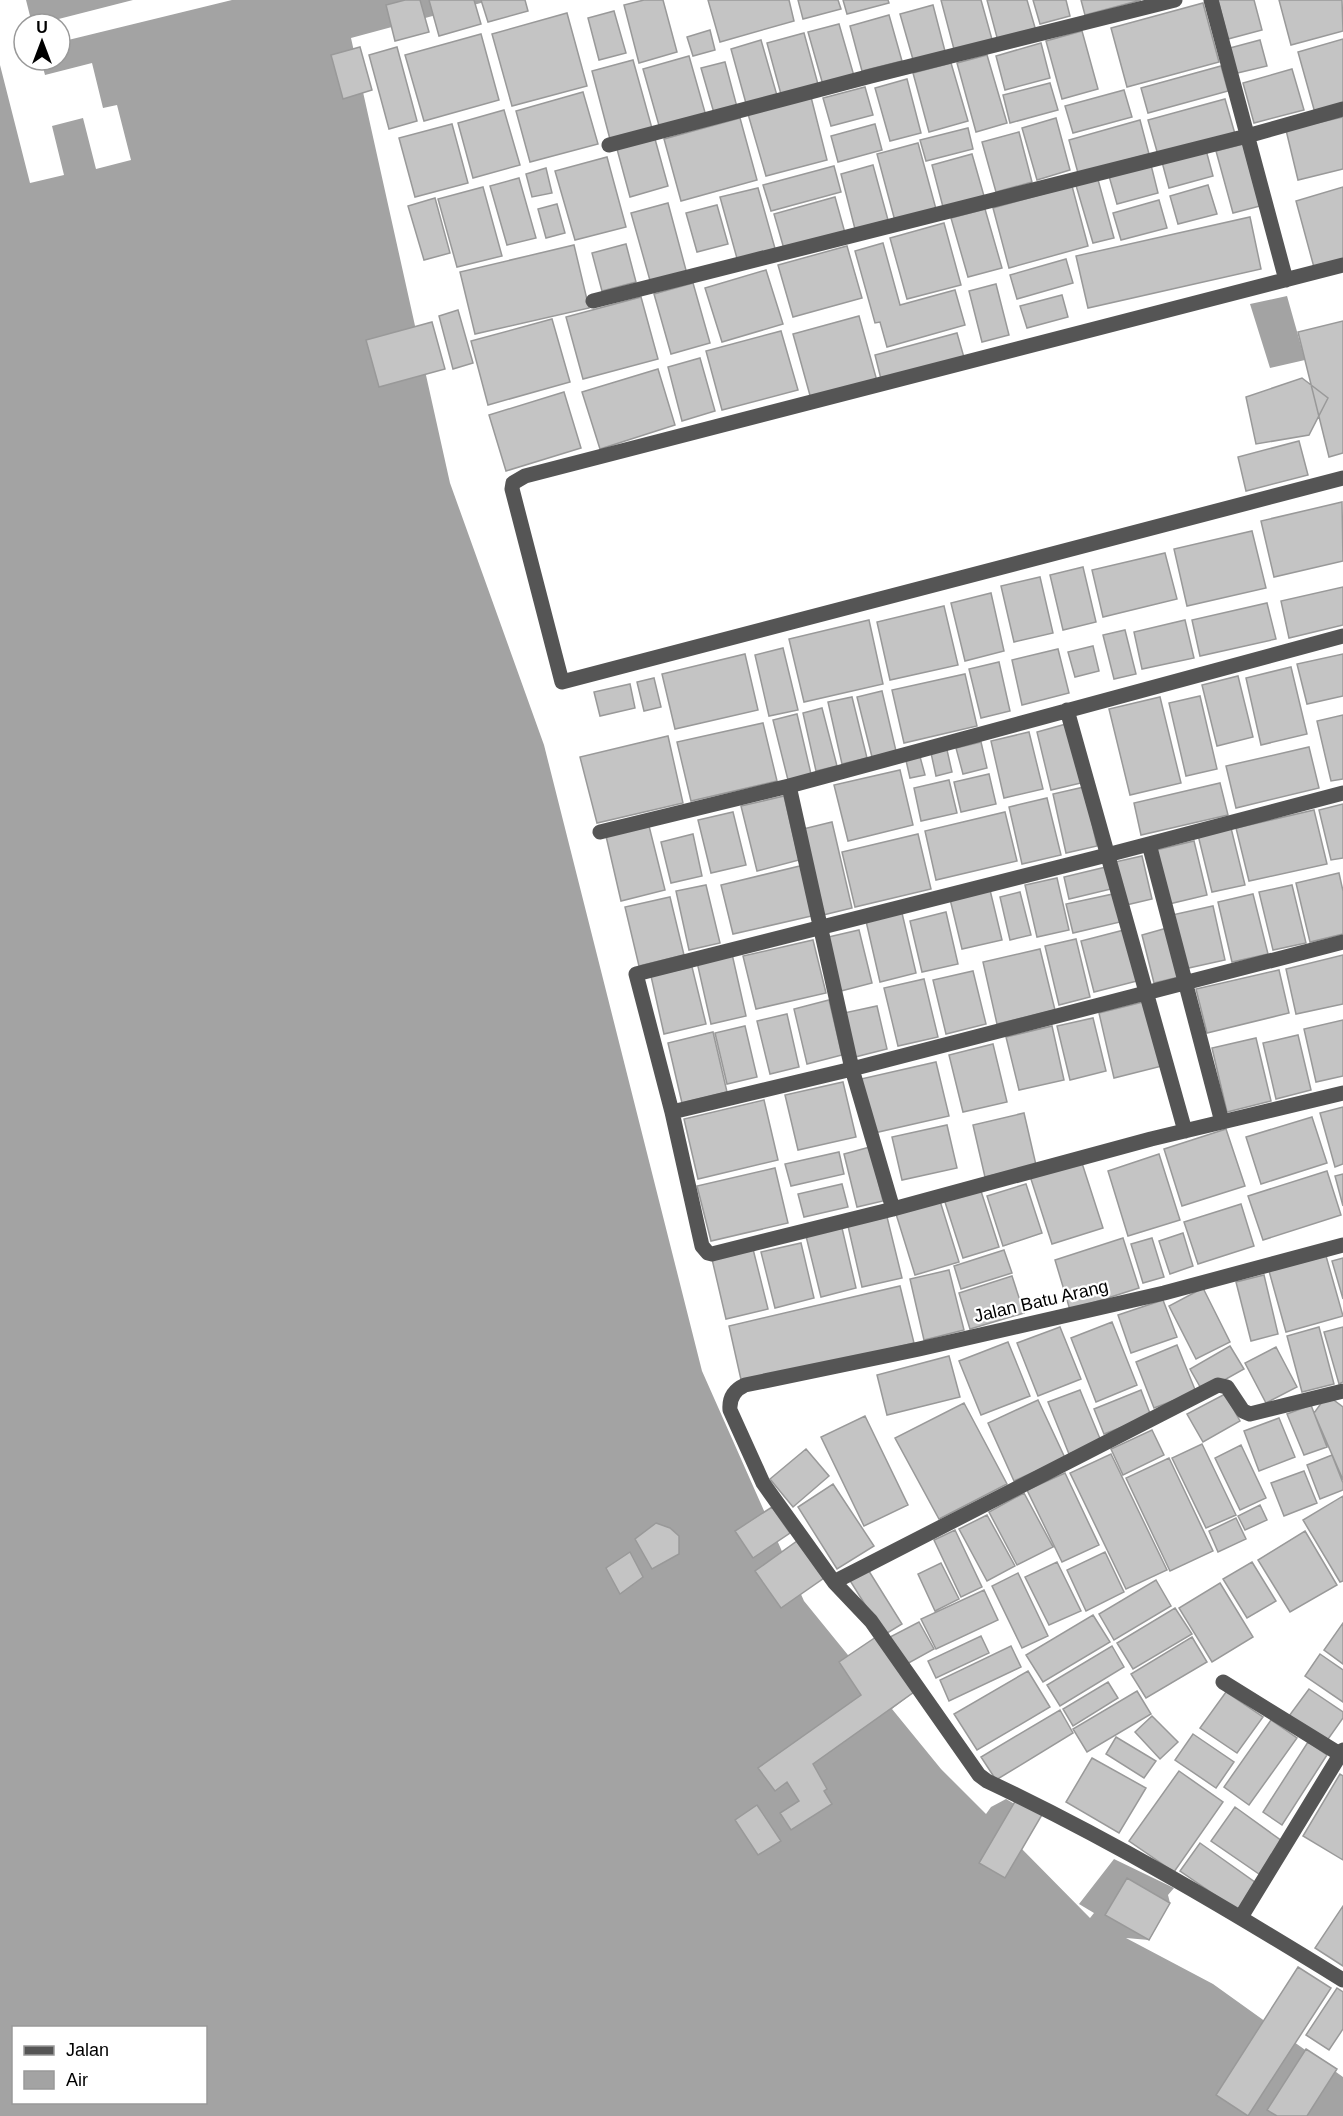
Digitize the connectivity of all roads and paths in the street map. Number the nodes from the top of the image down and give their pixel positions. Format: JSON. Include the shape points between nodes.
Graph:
{"nodes":[{"id":1,"x":1175,"y":0,"type":"edge"},
{"id":2,"x":1211,"y":0,"type":"edge"},
{"id":3,"x":1343,"y":109,"type":"edge"},
{"id":4,"x":1247,"y":136,"type":"junction"},
{"id":5,"x":609,"y":145,"type":"dead end"},
{"id":6,"x":1343,"y":265,"type":"edge"},
{"id":7,"x":1286,"y":280,"type":"junction"},
{"id":8,"x":593,"y":301,"type":"dead end"},
{"id":9,"x":1343,"y":478,"type":"edge"},
{"id":10,"x":1343,"y":636,"type":"edge"},
{"id":11,"x":1067,"y":710,"type":"junction"},
{"id":12,"x":789,"y":786,"type":"junction"},
{"id":13,"x":1343,"y":793,"type":"edge"},
{"id":14,"x":600,"y":832,"type":"dead end"},
{"id":15,"x":1149,"y":844,"type":"junction"},
{"id":16,"x":1107,"y":855,"type":"junction"},
{"id":17,"x":821,"y":928,"type":"junction"},
{"id":18,"x":1343,"y":942,"type":"edge"},
{"id":19,"x":1184,"y":982,"type":"junction"},
{"id":20,"x":1146,"y":992,"type":"junction"},
{"id":21,"x":852,"y":1070,"type":"junction"},
{"id":22,"x":1343,"y":1093,"type":"edge"},
{"id":23,"x":672,"y":1112,"type":"junction"},
{"id":24,"x":1222,"y":1122,"type":"junction"},
{"id":25,"x":1185,"y":1131,"type":"junction"},
{"id":26,"x":893,"y":1209,"type":"junction"},
{"id":27,"x":1343,"y":1245,"type":"edge"},
{"id":28,"x":1343,"y":1391,"type":"edge"},
{"id":29,"x":834,"y":1582,"type":"junction"},
{"id":30,"x":1223,"y":1682,"type":"dead end"},
{"id":31,"x":1342,"y":1753,"type":"edge"},
{"id":32,"x":1241,"y":1917,"type":"junction"},
{"id":33,"x":1343,"y":1980,"type":"edge"}],
"edges":[{"from":1,"to":5,"type":"street"},
{"from":2,"to":4,"type":"street"},
{"from":3,"to":4,"type":"street"},
{"from":4,"to":7,"type":"street"},
{"from":4,"to":8,"type":"street"},
{"from":6,"to":7,"type":"street"},
{"from":7,"to":9,"type":"street","via":[[518,479],[512,489],[562,682]]},
{"from":10,"to":11,"type":"street"},
{"from":11,"to":12,"type":"street"},
{"from":11,"to":16,"type":"street"},
{"from":12,"to":14,"type":"street"},
{"from":12,"to":17,"type":"street"},
{"from":13,"to":15,"type":"street"},
{"from":15,"to":16,"type":"street"},
{"from":15,"to":19,"type":"street"},
{"from":16,"to":17,"type":"street"},
{"from":16,"to":20,"type":"street"},
{"from":17,"to":21,"type":"street"},
{"from":17,"to":23,"type":"street","via":[[636,974]]},
{"from":18,"to":19,"type":"street"},
{"from":19,"to":20,"type":"street"},
{"from":19,"to":24,"type":"street"},
{"from":20,"to":21,"type":"street"},
{"from":20,"to":25,"type":"street"},
{"from":21,"to":23,"type":"street"},
{"from":21,"to":26,"type":"street"},
{"from":22,"to":24,"type":"street"},
{"from":23,"to":26,"type":"street","via":[[702,1246],[708,1253]]},
{"from":24,"to":25,"type":"street"},
{"from":25,"to":26,"type":"street"},
{"from":27,"to":29,"type":"street","name":"Jalan Batu Arang","via":[[1164,1293],[738,1389],[730,1410],[763,1483]]},
{"from":28,"to":29,"type":"street","via":[[1250,1414],[1243,1411],[1227,1387],[1218,1386]]},
{"from":29,"to":32,"type":"street","via":[[871,1621],[979,1775]]},
{"from":30,"to":31,"type":"street"},
{"from":31,"to":32,"type":"street"},
{"from":32,"to":33,"type":"street"}]}
